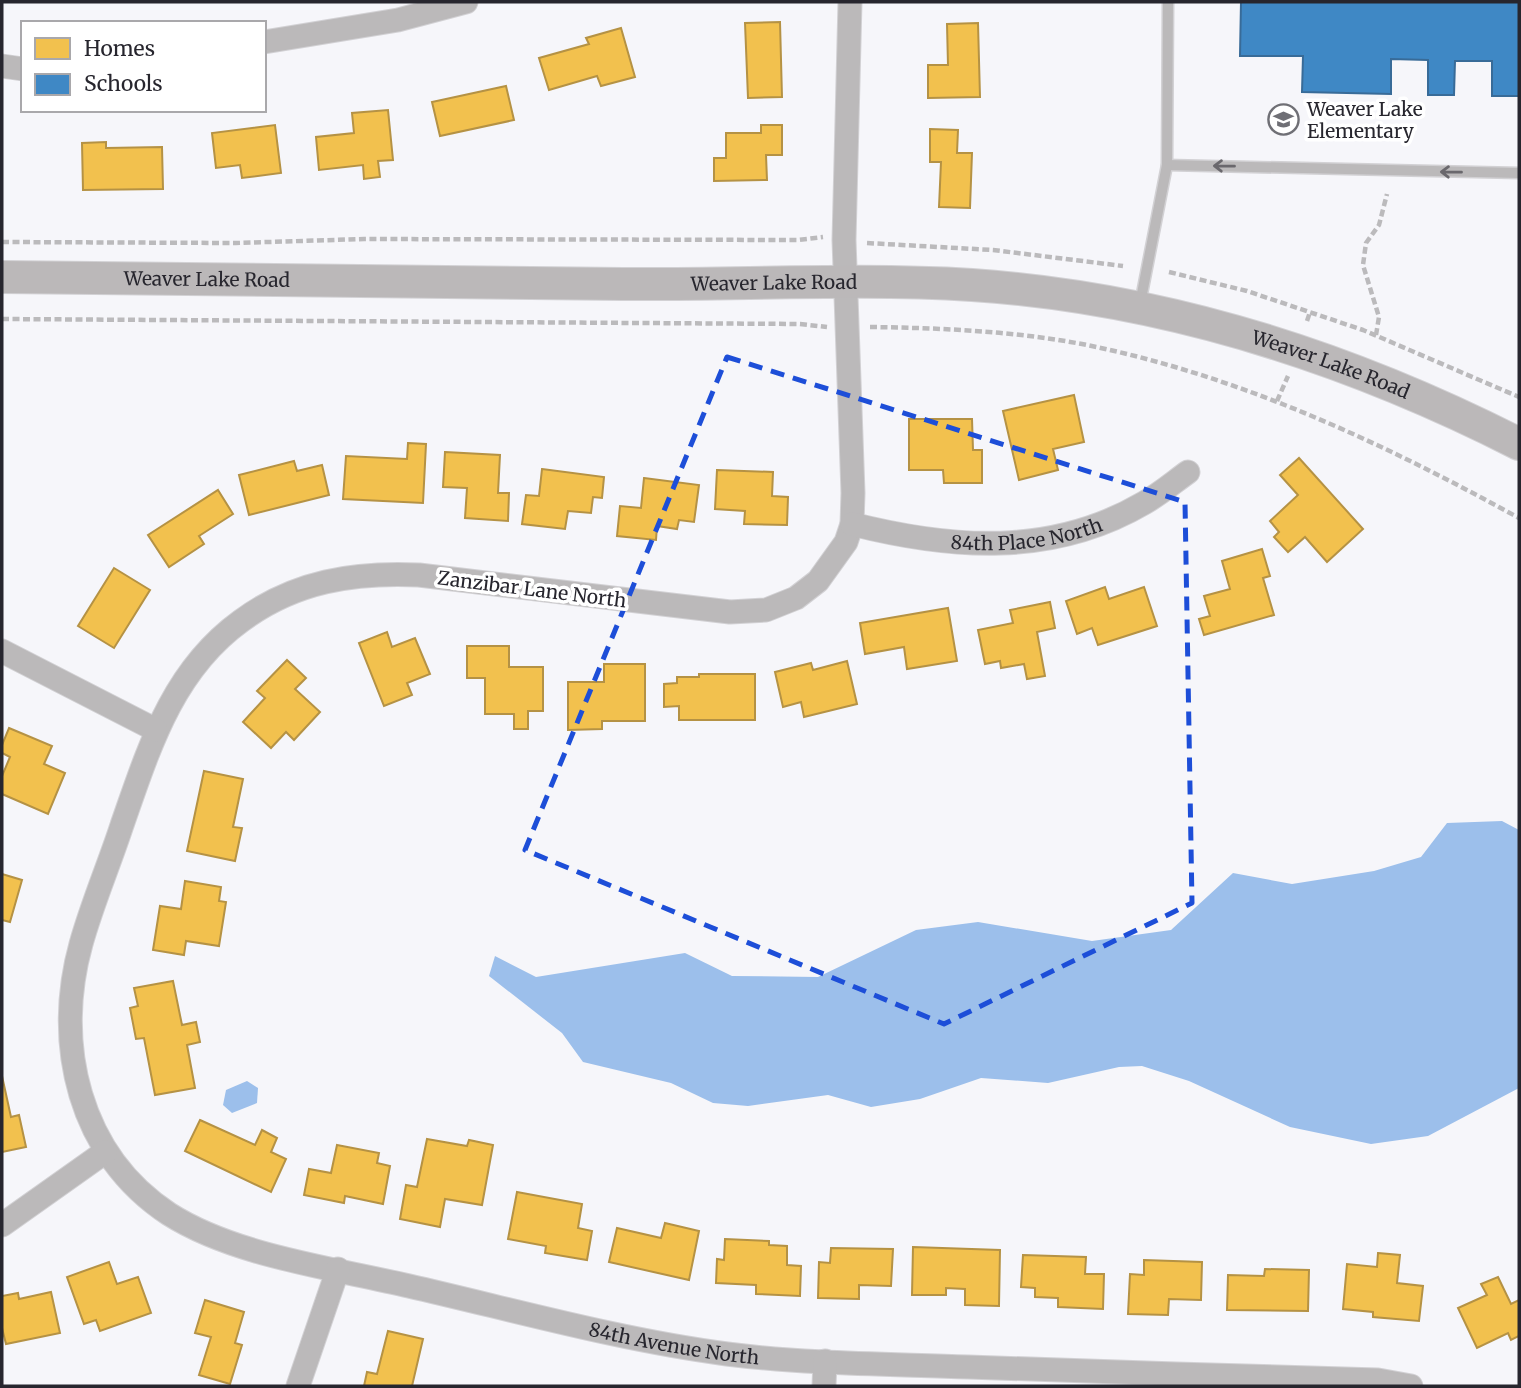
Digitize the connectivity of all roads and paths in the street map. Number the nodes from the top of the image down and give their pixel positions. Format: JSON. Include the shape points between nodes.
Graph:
{"nodes":[{"id":1,"x":466,"y":2,"type":"edge"},
{"id":2,"x":850,"y":2,"type":"edge"},
{"id":3,"x":1168,"y":2,"type":"edge"},
{"id":4,"x":266,"y":42,"type":"edge"},
{"id":5,"x":2,"y":66,"type":"edge"},
{"id":6,"x":21,"y":69,"type":"edge"},
{"id":7,"x":1167,"y":165,"type":"junction"},
{"id":8,"x":1519,"y":173,"type":"edge"},
{"id":9,"x":1387,"y":194,"type":"dead end"},
{"id":10,"x":823,"y":237,"type":"dead end"},
{"id":11,"x":2,"y":242,"type":"edge"},
{"id":12,"x":866,"y":243,"type":"dead end"},
{"id":13,"x":1123,"y":266,"type":"dead end"},
{"id":14,"x":1168,"y":272,"type":"dead end"},
{"id":15,"x":2,"y":277,"type":"edge"},
{"id":16,"x":847,"y":282,"type":"junction"},
{"id":17,"x":1139,"y":307,"type":"junction"},
{"id":18,"x":1310,"y":312,"type":"junction"},
{"id":19,"x":2,"y":319,"type":"edge"},
{"id":20,"x":1307,"y":321,"type":"dead end"},
{"id":21,"x":849,"y":327,"type":"junction"},
{"id":22,"x":1376,"y":335,"type":"junction"},
{"id":23,"x":1288,"y":376,"type":"dead end"},
{"id":24,"x":1519,"y":397,"type":"edge"},
{"id":25,"x":1277,"y":401,"type":"junction"},
{"id":26,"x":1519,"y":444,"type":"edge"},
{"id":27,"x":1188,"y":472,"type":"dead end"},
{"id":28,"x":1519,"y":518,"type":"edge"},
{"id":29,"x":852,"y":524,"type":"junction"},
{"id":30,"x":2,"y":651,"type":"edge"},
{"id":31,"x":156,"y":730,"type":"junction"},
{"id":32,"x":105,"y":1152,"type":"junction"},
{"id":33,"x":2,"y":1225,"type":"edge"},
{"id":34,"x":338,"y":1269,"type":"junction"},
{"id":35,"x":825,"y":1362,"type":"junction"},
{"id":36,"x":1200,"y":1381,"type":"edge"},
{"id":37,"x":298,"y":1386,"type":"edge"},
{"id":38,"x":824,"y":1386,"type":"edge"},
{"id":39,"x":1410,"y":1386,"type":"edge"}],
"edges":[{"from":1,"to":4,"type":"street","via":[[398,20]]},
{"from":2,"to":16,"type":"street","name":"Zanzibar Lane North"},
{"from":3,"to":7,"type":"lane"},
{"from":5,"to":6,"type":"street"},
{"from":8,"to":7,"type":"lane","one_way":true},
{"from":7,"to":17,"type":"lane"},
{"from":9,"to":22,"type":"path","via":[[1379,225],[1366,243],[1363,265],[1379,317]]},
{"from":10,"to":11,"type":"path"},
{"from":12,"to":13,"type":"path","via":[[993,250]]},
{"from":14,"to":18,"type":"path"},
{"from":15,"to":16,"type":"main road","name":"Weaver Lake Road"},
{"from":16,"to":17,"type":"main road","name":"Weaver Lake Road","via":[[1011,289]]},
{"from":16,"to":21,"type":"street","name":"Zanzibar Lane North"},
{"from":17,"to":26,"type":"main road","name":"Weaver Lake Road","via":[[1250,334],[1322,358],[1444,407]]},
{"from":18,"to":20,"type":"path"},
{"from":18,"to":22,"type":"path"},
{"from":19,"to":21,"type":"path"},
{"from":21,"to":25,"type":"path","via":[[942,328],[1080,344],[1175,366]]},
{"from":21,"to":29,"type":"street","name":"Zanzibar Lane North"},
{"from":22,"to":24,"type":"path"},
{"from":23,"to":25,"type":"path"},
{"from":25,"to":28,"type":"path","via":[[1401,456]]},
{"from":27,"to":29,"type":"street","name":"84th Place North","via":[[1143,503],[1089,528],[1028,542],[967,545],[906,538]]},
{"from":29,"to":31,"type":"street","name":"Zanzibar Lane North","via":[[835,562],[818,581],[796,598],[766,610],[730,612],[419,575],[373,573],[324,580],[279,596],[204,652]]},
{"from":30,"to":31,"type":"street"},
{"from":31,"to":32,"type":"street","name":"Zanzibar Lane North","via":[[81,944],[72,989],[69,1033],[74,1076]]},
{"from":32,"to":33,"type":"street"},
{"from":32,"to":34,"type":"street","name":"84th Avenue North","via":[[133,1186],[169,1214],[208,1234]]},
{"from":34,"to":35,"type":"street","name":"84th Avenue North","via":[[672,1345]]},
{"from":34,"to":37,"type":"street"},
{"from":35,"to":36,"type":"street","name":"84th Avenue North"},
{"from":35,"to":38,"type":"street"},
{"from":36,"to":39,"type":"street","name":"84th Avenue North","via":[[1378,1380]]}]}
